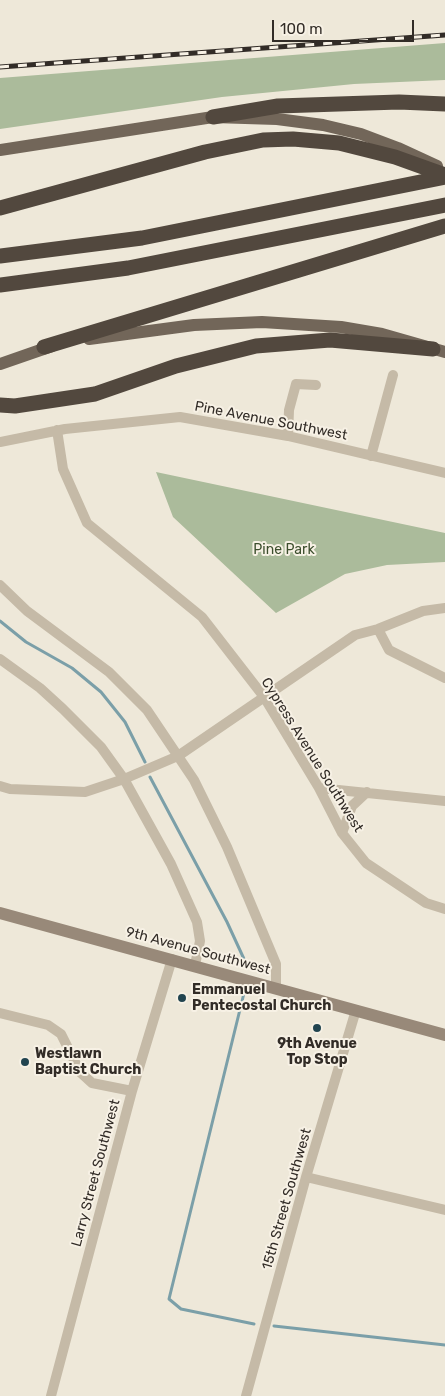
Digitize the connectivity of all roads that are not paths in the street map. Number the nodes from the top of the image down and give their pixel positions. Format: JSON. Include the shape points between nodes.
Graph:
{"nodes":[{"id":1,"x":445,"y":104,"type":"edge"},
{"id":2,"x":213,"y":117,"type":"junction"},
{"id":3,"x":0,"y":150,"type":"edge"},
{"id":4,"x":445,"y":171,"type":"edge"},
{"id":5,"x":445,"y":176,"type":"edge"},
{"id":6,"x":445,"y":205,"type":"edge"},
{"id":7,"x":0,"y":208,"type":"edge"},
{"id":8,"x":445,"y":226,"type":"edge"},
{"id":9,"x":0,"y":256,"type":"edge"},
{"id":10,"x":0,"y":285,"type":"edge"},
{"id":11,"x":44,"y":347,"type":"junction"},
{"id":12,"x":439,"y":351,"type":"edge"},
{"id":13,"x":0,"y":364,"type":"edge"},
{"id":14,"x":393,"y":376,"type":"dead end"},
{"id":15,"x":316,"y":385,"type":"dead end"},
{"id":16,"x":0,"y":405,"type":"edge"},
{"id":17,"x":57,"y":430,"type":"junction"},
{"id":18,"x":288,"y":436,"type":"junction"},
{"id":19,"x":0,"y":442,"type":"edge"},
{"id":20,"x":371,"y":456,"type":"junction"},
{"id":21,"x":445,"y":473,"type":"edge"},
{"id":22,"x":0,"y":585,"type":"edge"},
{"id":23,"x":445,"y":608,"type":"edge"},
{"id":24,"x":378,"y":629,"type":"junction"},
{"id":25,"x":0,"y":659,"type":"edge"},
{"id":26,"x":445,"y":678,"type":"edge"},
{"id":27,"x":264,"y":697,"type":"junction"},
{"id":28,"x":178,"y":756,"type":"junction"},
{"id":29,"x":124,"y":779,"type":"junction"},
{"id":30,"x":0,"y":786,"type":"edge"},
{"id":31,"x":319,"y":788,"type":"junction"},
{"id":32,"x":367,"y":792,"type":"junction"},
{"id":33,"x":445,"y":801,"type":"edge"},
{"id":34,"x":342,"y":833,"type":"junction"},
{"id":35,"x":445,"y":909,"type":"edge"},
{"id":36,"x":0,"y":914,"type":"edge"},
{"id":37,"x":172,"y":959,"type":"junction"},
{"id":38,"x":194,"y":966,"type":"junction"},
{"id":39,"x":276,"y":988,"type":"junction"},
{"id":40,"x":356,"y":1010,"type":"junction"},
{"id":41,"x":0,"y":1013,"type":"edge"},
{"id":42,"x":445,"y":1035,"type":"edge"},
{"id":43,"x":132,"y":1091,"type":"junction"},
{"id":44,"x":306,"y":1177,"type":"junction"},
{"id":45,"x":445,"y":1210,"type":"edge"},
{"id":46,"x":51,"y":1396,"type":"edge"},
{"id":47,"x":246,"y":1396,"type":"edge"}],
"edges":[{"from":1,"to":2,"type":"highway","via":[[399,102],[278,106]]},
{"from":2,"to":3,"type":"main road"},
{"from":2,"to":4,"type":"main road","via":[[277,119],[323,125],[361,134]]},
{"from":5,"to":7,"type":"highway","via":[[395,156],[339,144],[293,139],[263,140],[205,152]]},
{"from":5,"to":9,"type":"highway","via":[[142,238]]},
{"from":6,"to":10,"type":"highway","via":[[128,268]]},
{"from":8,"to":11,"type":"highway"},
{"from":11,"to":12,"type":"main road","via":[[124,333],[262,322],[341,327],[382,334]]},
{"from":11,"to":13,"type":"main road"},
{"from":12,"to":16,"type":"highway","via":[[330,340],[256,346],[176,366],[95,394],[15,406]]},
{"from":14,"to":20,"type":"street"},
{"from":15,"to":18,"type":"street","via":[[296,384],[289,410]]},
{"from":17,"to":18,"type":"street","name":"Pine Avenue Southwest","via":[[180,417]]},
{"from":17,"to":19,"type":"street","name":"Pine Avenue Southwest"},
{"from":17,"to":27,"type":"street","name":"Cypress Avenue Southwest","via":[[63,469],[87,523],[202,617]]},
{"from":18,"to":20,"type":"street","name":"Pine Avenue Southwest"},
{"from":20,"to":21,"type":"street","name":"Pine Avenue Southwest"},
{"from":22,"to":28,"type":"street","via":[[26,611],[109,672],[147,710]]},
{"from":23,"to":24,"type":"street","via":[[423,610]]},
{"from":24,"to":26,"type":"street","via":[[389,650]]},
{"from":24,"to":27,"type":"street","via":[[355,635]]},
{"from":25,"to":29,"type":"street","via":[[63,709],[101,747]]},
{"from":27,"to":28,"type":"street"},
{"from":27,"to":31,"type":"street","name":"Cypress Avenue Southwest"},
{"from":28,"to":29,"type":"street"},
{"from":28,"to":39,"type":"street","via":[[194,780],[227,847],[276,964]]},
{"from":29,"to":30,"type":"street","via":[[85,792]]},
{"from":29,"to":38,"type":"street","via":[[171,864],[197,922],[200,941]]},
{"from":31,"to":32,"type":"street"},
{"from":31,"to":34,"type":"street","name":"Cypress Avenue Southwest"},
{"from":32,"to":33,"type":"street"},
{"from":32,"to":34,"type":"street","via":[[352,806]]},
{"from":34,"to":35,"type":"street","name":"Cypress Avenue Southwest","via":[[366,863],[426,903]]},
{"from":36,"to":37,"type":"street","name":"9th Avenue Southwest"},
{"from":37,"to":38,"type":"street","name":"9th Avenue Southwest"},
{"from":37,"to":43,"type":"street","name":"Larry Street Southwest"},
{"from":38,"to":39,"type":"street","name":"9th Avenue Southwest"},
{"from":39,"to":40,"type":"street","name":"9th Avenue Southwest"},
{"from":40,"to":42,"type":"street","name":"9th Avenue Southwest"},
{"from":40,"to":44,"type":"street","name":"15th Street Southwest"},
{"from":41,"to":43,"type":"street","via":[[48,1025],[61,1034],[80,1072],[92,1083]]},
{"from":43,"to":46,"type":"street","name":"Larry Street Southwest"},
{"from":44,"to":45,"type":"street"},
{"from":44,"to":47,"type":"street","name":"15th Street Southwest"}]}
